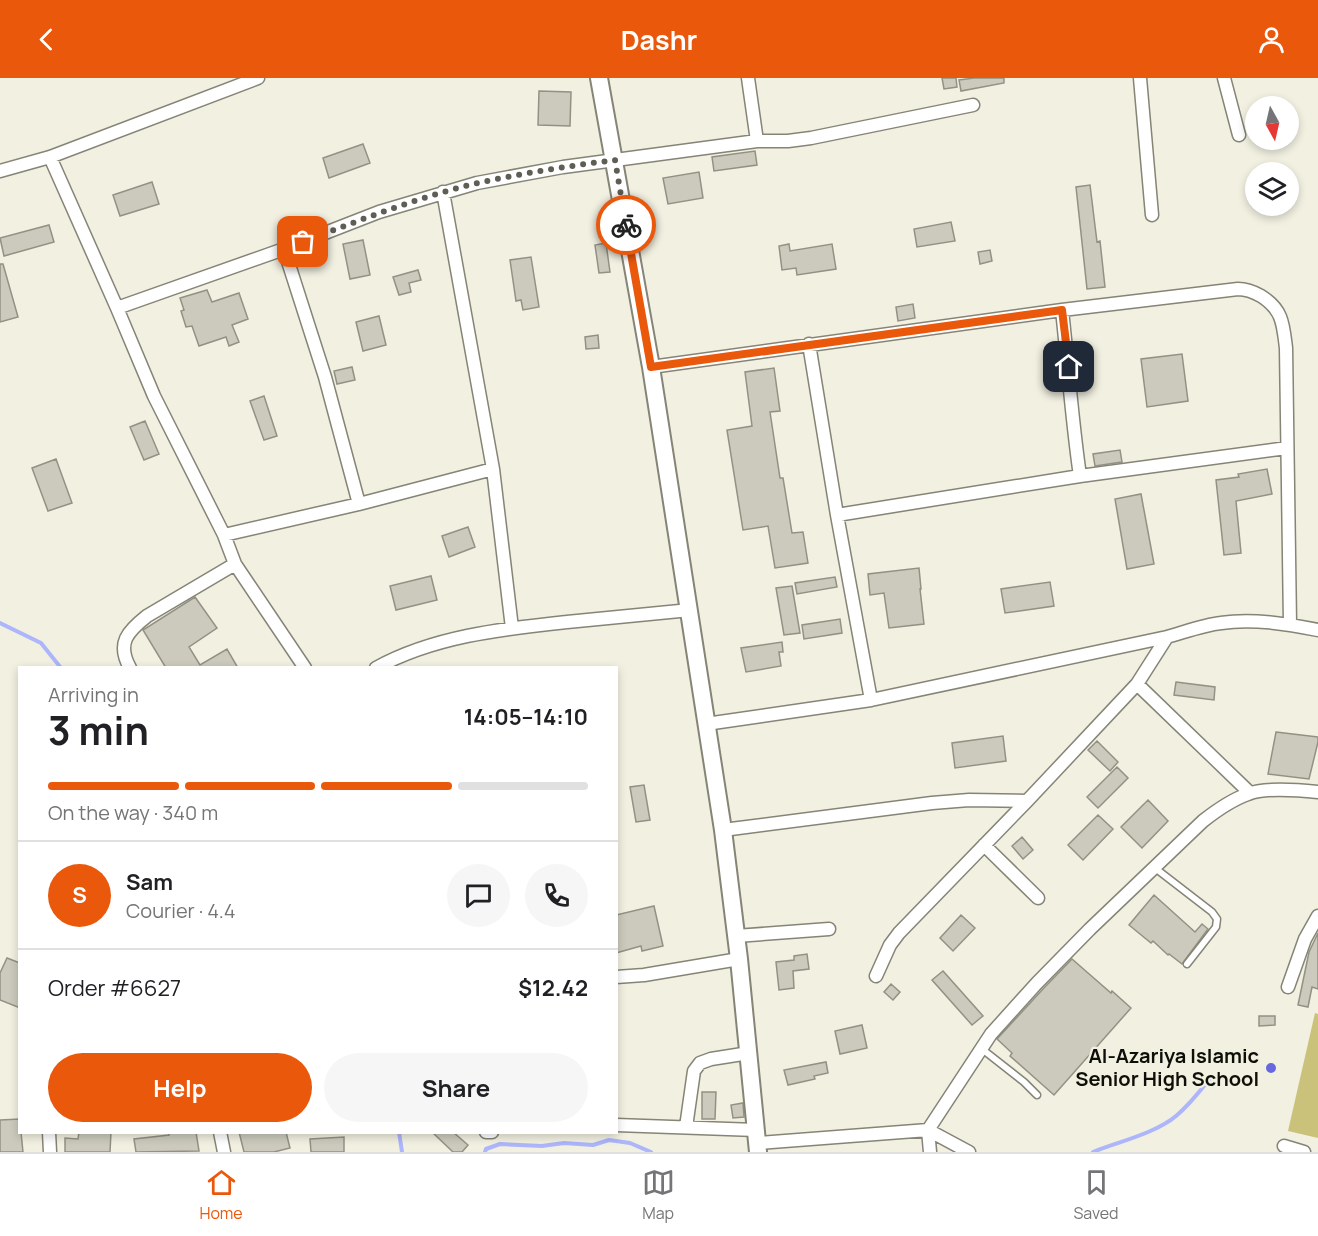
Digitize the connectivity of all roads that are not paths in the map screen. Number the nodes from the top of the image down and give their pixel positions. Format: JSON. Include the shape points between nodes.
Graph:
{"nodes":[{"id":1,"x":258,"y":78,"type":"edge"},
{"id":2,"x":599,"y":78,"type":"edge"},
{"id":3,"x":748,"y":78,"type":"edge"},
{"id":4,"x":1140,"y":78,"type":"edge"},
{"id":5,"x":1224,"y":78,"type":"edge"},
{"id":6,"x":973,"y":105,"type":"dead end"},
{"id":7,"x":1239,"y":135,"type":"dead end"},
{"id":8,"x":757,"y":141,"type":"junction"},
{"id":9,"x":50,"y":157,"type":"junction"},
{"id":10,"x":615,"y":160,"type":"junction"},
{"id":11,"x":0,"y":171,"type":"edge"},
{"id":12,"x":443,"y":192,"type":"junction"},
{"id":13,"x":1152,"y":215,"type":"dead end"},
{"id":14,"x":284,"y":249,"type":"junction"},
{"id":15,"x":117,"y":308,"type":"junction"},
{"id":16,"x":1062,"y":310,"type":"junction"},
{"id":17,"x":809,"y":344,"type":"junction"},
{"id":18,"x":651,"y":367,"type":"junction"},
{"id":19,"x":1287,"y":448,"type":"junction"},
{"id":20,"x":493,"y":469,"type":"junction"},
{"id":21,"x":1080,"y":476,"type":"junction"},
{"id":22,"x":359,"y":504,"type":"junction"},
{"id":23,"x":837,"y":515,"type":"junction"},
{"id":24,"x":224,"y":535,"type":"junction"},
{"id":25,"x":236,"y":564,"type":"junction"},
{"id":26,"x":690,"y":610,"type":"junction"},
{"id":27,"x":1290,"y":624,"type":"junction"},
{"id":28,"x":512,"y":628,"type":"junction"},
{"id":29,"x":1318,"y":630,"type":"edge"},
{"id":30,"x":1167,"y":637,"type":"junction"},
{"id":31,"x":129,"y":666,"type":"edge"},
{"id":32,"x":304,"y":666,"type":"edge"},
{"id":33,"x":380,"y":666,"type":"edge"},
{"id":34,"x":1137,"y":684,"type":"junction"},
{"id":35,"x":871,"y":700,"type":"junction"},
{"id":36,"x":706,"y":724,"type":"junction"},
{"id":37,"x":1318,"y":792,"type":"edge"},
{"id":38,"x":1250,"y":793,"type":"junction"},
{"id":39,"x":1027,"y":801,"type":"junction"},
{"id":40,"x":723,"y":830,"type":"junction"},
{"id":41,"x":984,"y":845,"type":"junction"},
{"id":42,"x":1154,"y":867,"type":"junction"},
{"id":43,"x":1038,"y":898,"type":"dead end"},
{"id":44,"x":1318,"y":916,"type":"edge"},
{"id":45,"x":829,"y":929,"type":"dead end"},
{"id":46,"x":736,"y":936,"type":"junction"},
{"id":47,"x":739,"y":959,"type":"junction"},
{"id":48,"x":1187,"y":964,"type":"dead end"},
{"id":49,"x":876,"y":976,"type":"dead end"},
{"id":50,"x":618,"y":977,"type":"edge"},
{"id":51,"x":1288,"y":987,"type":"dead end"},
{"id":52,"x":981,"y":1049,"type":"junction"},
{"id":53,"x":749,"y":1053,"type":"junction"},
{"id":54,"x":1037,"y":1095,"type":"dead end"},
{"id":55,"x":618,"y":1125,"type":"edge"},
{"id":56,"x":686,"y":1127,"type":"junction"},
{"id":57,"x":928,"y":1130,"type":"junction"},
{"id":58,"x":49,"y":1134,"type":"edge"},
{"id":59,"x":220,"y":1134,"type":"edge"},
{"id":60,"x":757,"y":1142,"type":"edge"},
{"id":61,"x":1284,"y":1146,"type":"dead end"},
{"id":62,"x":50,"y":1152,"type":"edge"},
{"id":63,"x":224,"y":1152,"type":"edge"},
{"id":64,"x":930,"y":1152,"type":"edge"},
{"id":65,"x":969,"y":1152,"type":"edge"},
{"id":66,"x":1304,"y":1152,"type":"edge"}],
"edges":[{"from":1,"to":9,"type":"street"},
{"from":2,"to":10,"type":"street"},
{"from":3,"to":8,"type":"street"},
{"from":4,"to":13,"type":"street"},
{"from":5,"to":7,"type":"street"},
{"from":6,"to":8,"type":"street","via":[[811,138]]},
{"from":8,"to":10,"type":"street"},
{"from":9,"to":11,"type":"street"},
{"from":9,"to":15,"type":"street"},
{"from":10,"to":12,"type":"street","via":[[512,176]]},
{"from":10,"to":18,"type":"street"},
{"from":12,"to":14,"type":"street"},
{"from":12,"to":20,"type":"street"},
{"from":14,"to":15,"type":"street"},
{"from":14,"to":22,"type":"street","via":[[325,377]]},
{"from":15,"to":24,"type":"street","via":[[154,396]]},
{"from":16,"to":17,"type":"street"},
{"from":16,"to":19,"type":"street","via":[[1238,289],[1257,293],[1272,303],[1283,325]]},
{"from":16,"to":21,"type":"street"},
{"from":17,"to":18,"type":"street"},
{"from":17,"to":23,"type":"street"},
{"from":18,"to":26,"type":"street"},
{"from":19,"to":21,"type":"street"},
{"from":19,"to":27,"type":"street"},
{"from":20,"to":22,"type":"street"},
{"from":20,"to":28,"type":"street"},
{"from":21,"to":23,"type":"street"},
{"from":22,"to":24,"type":"street"},
{"from":23,"to":35,"type":"street"},
{"from":24,"to":25,"type":"street"},
{"from":25,"to":31,"type":"street","via":[[147,616],[127,633],[123,648]]},
{"from":25,"to":32,"type":"street"},
{"from":26,"to":28,"type":"street"},
{"from":26,"to":36,"type":"street"},
{"from":27,"to":29,"type":"street"},
{"from":27,"to":30,"type":"street","via":[[1230,622]]},
{"from":28,"to":33,"type":"street","via":[[447,640]]},
{"from":30,"to":34,"type":"street"},
{"from":30,"to":35,"type":"street"},
{"from":34,"to":38,"type":"street"},
{"from":34,"to":39,"type":"street"},
{"from":35,"to":36,"type":"street"},
{"from":36,"to":40,"type":"street"},
{"from":37,"to":38,"type":"street"},
{"from":38,"to":42,"type":"street","via":[[1203,820]]},
{"from":39,"to":40,"type":"street","via":[[932,803]]},
{"from":39,"to":41,"type":"street"},
{"from":40,"to":46,"type":"street"},
{"from":41,"to":43,"type":"street"},
{"from":41,"to":49,"type":"street","via":[[899,933]]},
{"from":42,"to":48,"type":"lane","via":[[1216,919],[1216,927]]},
{"from":42,"to":52,"type":"street","via":[[1037,983]]},
{"from":44,"to":51,"type":"street","via":[[1305,939]]},
{"from":45,"to":46,"type":"street"},
{"from":46,"to":47,"type":"street"},
{"from":47,"to":50,"type":"street"},
{"from":47,"to":53,"type":"street"},
{"from":52,"to":54,"type":"lane"},
{"from":52,"to":57,"type":"street"},
{"from":53,"to":56,"type":"street","via":[[700,1063],[694,1071]]},
{"from":53,"to":60,"type":"street"},
{"from":55,"to":56,"type":"street"},
{"from":56,"to":60,"type":"street"},
{"from":57,"to":60,"type":"street"},
{"from":57,"to":64,"type":"street"},
{"from":57,"to":65,"type":"street"},
{"from":58,"to":62,"type":"street"},
{"from":59,"to":63,"type":"street"},
{"from":61,"to":66,"type":"street"}]}
